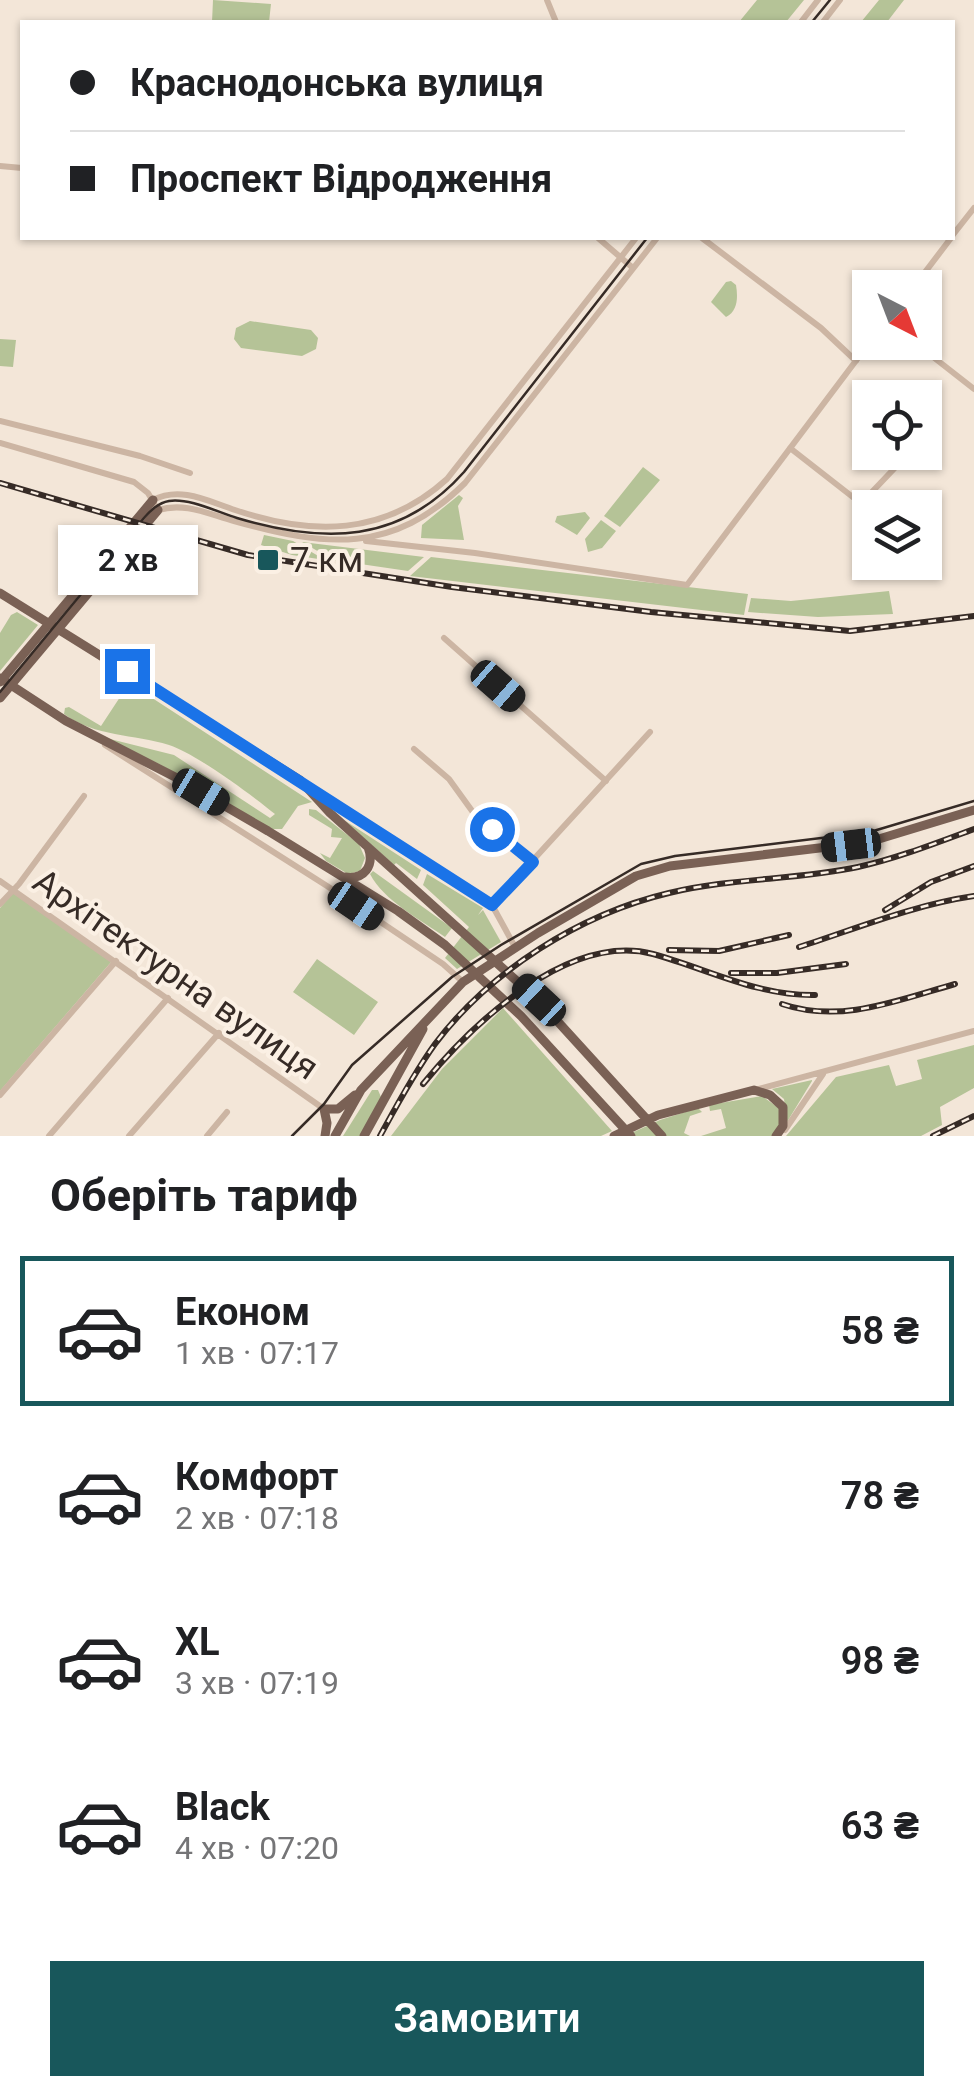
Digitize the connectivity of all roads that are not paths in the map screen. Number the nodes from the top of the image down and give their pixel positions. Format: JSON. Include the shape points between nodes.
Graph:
{"nodes":[{"id":1,"x":818,"y":0,"type":"edge"},
{"id":2,"x":840,"y":0,"type":"edge"},
{"id":3,"x":802,"y":20,"type":"edge"},
{"id":4,"x":825,"y":20,"type":"edge"},
{"id":5,"x":974,"y":208,"type":"edge"},
{"id":6,"x":955,"y":232,"type":"edge"},
{"id":7,"x":600,"y":240,"type":"edge"},
{"id":8,"x":634,"y":240,"type":"edge"},
{"id":9,"x":655,"y":240,"type":"edge"},
{"id":10,"x":705,"y":240,"type":"edge"},
{"id":11,"x":949,"y":240,"type":"edge"},
{"id":12,"x":620,"y":258,"type":"junction"},
{"id":13,"x":633,"y":268,"type":"junction"},
{"id":14,"x":926,"y":270,"type":"edge"},
{"id":15,"x":937,"y":360,"type":"edge"},
{"id":16,"x":856,"y":361,"type":"joint"},
{"id":17,"x":974,"y":389,"type":"edge"},
{"id":18,"x":0,"y":421,"type":"edge"},
{"id":19,"x":0,"y":443,"type":"edge"},
{"id":20,"x":790,"y":448,"type":"junction"},
{"id":21,"x":893,"y":470,"type":"edge"},
{"id":22,"x":190,"y":473,"type":"dead end"},
{"id":23,"x":152,"y":500,"type":"junction"},
{"id":24,"x":158,"y":510,"type":"junction"},
{"id":25,"x":355,"y":539,"type":"junction"},
{"id":26,"x":0,"y":594,"type":"edge"},
{"id":27,"x":54,"y":626,"type":"junction"},
{"id":28,"x":444,"y":638,"type":"dead end"},
{"id":29,"x":3,"y":681,"type":"edge"},
{"id":30,"x":0,"y":698,"type":"edge"},
{"id":31,"x":66,"y":720,"type":"junction"},
{"id":32,"x":650,"y":732,"type":"dead end"},
{"id":33,"x":414,"y":750,"type":"dead end"},
{"id":34,"x":300,"y":780,"type":"junction"},
{"id":35,"x":606,"y":781,"type":"junction"},
{"id":36,"x":84,"y":796,"type":"dead end"},
{"id":37,"x":974,"y":810,"type":"edge"},
{"id":38,"x":368,"y":847,"type":"junction"},
{"id":39,"x":533,"y":862,"type":"junction"},
{"id":40,"x":342,"y":876,"type":"junction"},
{"id":41,"x":0,"y":881,"type":"edge"},
{"id":42,"x":13,"y":890,"type":"junction"},
{"id":43,"x":0,"y":904,"type":"edge"},
{"id":44,"x":492,"y":905,"type":"junction"},
{"id":45,"x":515,"y":947,"type":"junction"},
{"id":46,"x":116,"y":961,"type":"junction"},
{"id":47,"x":463,"y":982,"type":"junction"},
{"id":48,"x":168,"y":998,"type":"junction"},
{"id":49,"x":429,"y":1019,"type":"junction"},
{"id":50,"x":974,"y":1031,"type":"edge"},
{"id":51,"x":219,"y":1033,"type":"junction"},
{"id":52,"x":824,"y":1073,"type":"junction"},
{"id":53,"x":364,"y":1088,"type":"junction"},
{"id":54,"x":754,"y":1090,"type":"junction"},
{"id":55,"x":0,"y":1095,"type":"edge"},
{"id":56,"x":386,"y":1098,"type":"junction"},
{"id":57,"x":324,"y":1108,"type":"junction"},
{"id":58,"x":227,"y":1112,"type":"dead end"},
{"id":59,"x":50,"y":1136,"type":"edge"},
{"id":60,"x":129,"y":1136,"type":"edge"},
{"id":61,"x":207,"y":1136,"type":"edge"},
{"id":62,"x":325,"y":1136,"type":"edge"},
{"id":63,"x":335,"y":1136,"type":"edge"},
{"id":64,"x":364,"y":1136,"type":"edge"},
{"id":65,"x":614,"y":1136,"type":"edge"},
{"id":66,"x":631,"y":1136,"type":"edge"},
{"id":67,"x":662,"y":1136,"type":"edge"},
{"id":68,"x":778,"y":1136,"type":"edge"}],
"edges":[{"from":1,"to":3,"type":"street"},
{"from":2,"to":4,"type":"street"},
{"from":5,"to":6,"type":"street"},
{"from":7,"to":12,"type":"street"},
{"from":8,"to":12,"type":"street"},
{"from":9,"to":13,"type":"street"},
{"from":10,"to":16,"type":"street"},
{"from":11,"to":14,"type":"street"},
{"from":12,"to":13,"type":"street"},
{"from":12,"to":23,"type":"street","via":[[447,479],[413,507],[356,526],[323,527],[244,513],[180,492]]},
{"from":13,"to":25,"type":"street","via":[[452,496],[411,525]]},
{"from":15,"to":17,"type":"street"},
{"from":16,"to":20,"type":"street"},
{"from":18,"to":22,"type":"street"},
{"from":19,"to":23,"type":"street","via":[[134,482]]},
{"from":20,"to":21,"type":"street","via":[[854,498],[870,494]]},
{"from":20,"to":25,"type":"street","via":[[687,585]]},
{"from":23,"to":24,"type":"street"},
{"from":23,"to":27,"type":"main road"},
{"from":24,"to":25,"type":"street","via":[[183,506],[272,532]]},
{"from":24,"to":27,"type":"main road"},
{"from":26,"to":27,"type":"main road"},
{"from":27,"to":29,"type":"main road"},
{"from":27,"to":34,"type":"main road"},
{"from":28,"to":35,"type":"street"},
{"from":29,"to":30,"type":"main road"},
{"from":29,"to":31,"type":"main road"},
{"from":31,"to":40,"type":"main road"},
{"from":31,"to":47,"type":"street","via":[[327,886]]},
{"from":32,"to":35,"type":"street"},
{"from":33,"to":39,"type":"street","via":[[448,778],[475,815]]},
{"from":34,"to":38,"type":"main road"},
{"from":34,"to":44,"type":"street"},
{"from":35,"to":39,"type":"street"},
{"from":36,"to":42,"type":"street"},
{"from":37,"to":45,"type":"main road","via":[[869,842],[652,870]]},
{"from":38,"to":40,"type":"main road","via":[[366,872]]},
{"from":38,"to":67,"type":"main road","via":[[581,1044]]},
{"from":39,"to":44,"type":"street"},
{"from":40,"to":66,"type":"main road","via":[[446,945],[522,1016]]},
{"from":41,"to":42,"type":"street","name":"Архітектурна вулиця"},
{"from":42,"to":43,"type":"street"},
{"from":42,"to":46,"type":"street","name":"Архітектурна вулиця"},
{"from":44,"to":45,"type":"street"},
{"from":45,"to":47,"type":"main road"},
{"from":46,"to":48,"type":"street","name":"Архітектурна вулиця"},
{"from":46,"to":55,"type":"street"},
{"from":47,"to":49,"type":"main road"},
{"from":48,"to":51,"type":"street","name":"Архітектурна вулиця"},
{"from":48,"to":59,"type":"street"},
{"from":49,"to":53,"type":"main road"},
{"from":49,"to":56,"type":"main road"},
{"from":50,"to":52,"type":"street"},
{"from":51,"to":57,"type":"street","name":"Архітектурна вулиця"},
{"from":51,"to":60,"type":"street"},
{"from":52,"to":54,"type":"street"},
{"from":52,"to":68,"type":"street"},
{"from":53,"to":56,"type":"main road","via":[[380,1085]]},
{"from":53,"to":57,"type":"main road","via":[[338,1110]]},
{"from":53,"to":63,"type":"main road"},
{"from":54,"to":65,"type":"main road","via":[[658,1115]]},
{"from":54,"to":68,"type":"main road","via":[[770,1094],[783,1108]]},
{"from":56,"to":64,"type":"main road"},
{"from":57,"to":62,"type":"main road"},
{"from":58,"to":61,"type":"street"}]}
